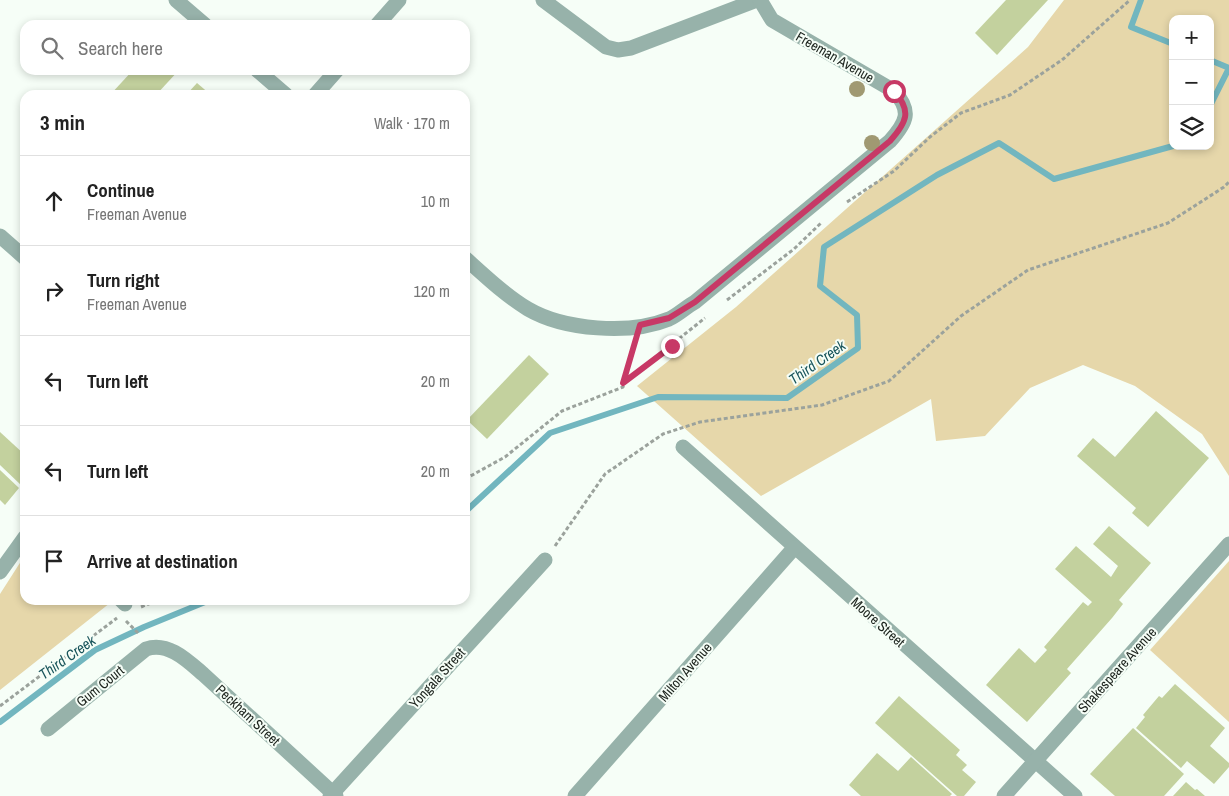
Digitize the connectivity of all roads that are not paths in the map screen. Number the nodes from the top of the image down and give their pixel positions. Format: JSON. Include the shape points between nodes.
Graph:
{"nodes":[{"id":1,"x":176,"y":0,"type":"edge"},
{"id":2,"x":399,"y":0,"type":"edge"},
{"id":3,"x":543,"y":0,"type":"edge"},
{"id":4,"x":759,"y":0,"type":"edge"},
{"id":5,"x":199,"y":20,"type":"edge"},
{"id":6,"x":381,"y":20,"type":"edge"},
{"id":7,"x":263,"y":75,"type":"edge"},
{"id":8,"x":333,"y":75,"type":"edge"},
{"id":9,"x":280,"y":90,"type":"edge"},
{"id":10,"x":319,"y":90,"type":"edge"},
{"id":11,"x":0,"y":236,"type":"edge"},
{"id":12,"x":20,"y":254,"type":"edge"},
{"id":13,"x":470,"y":262,"type":"edge"},
{"id":14,"x":683,"y":447,"type":"dead end"},
{"id":15,"x":20,"y":544,"type":"edge"},
{"id":16,"x":1229,"y":544,"type":"edge"},
{"id":17,"x":794,"y":548,"type":"junction"},
{"id":18,"x":545,"y":560,"type":"road end"},
{"id":19,"x":0,"y":572,"type":"edge"},
{"id":20,"x":148,"y":642,"type":"joint"},
{"id":21,"x":48,"y":729,"type":"dead end"},
{"id":22,"x":1036,"y":761,"type":"junction"},
{"id":23,"x":332,"y":795,"type":"edge"},
{"id":24,"x":575,"y":796,"type":"edge"},
{"id":25,"x":1004,"y":796,"type":"edge"},
{"id":26,"x":1075,"y":796,"type":"edge"}],
"edges":[{"from":1,"to":5,"type":"street"},
{"from":2,"to":6,"type":"street"},
{"from":3,"to":4,"type":"street","via":[[606,47],[618,50]]},
{"from":4,"to":13,"type":"street","name":"Freeman Avenue","via":[[772,20],[894,91],[905,103],[906,115],[902,127],[890,141],[695,302],[669,318],[633,327],[565,325],[529,309],[503,292]]},
{"from":7,"to":9,"type":"street"},
{"from":8,"to":10,"type":"street"},
{"from":11,"to":12,"type":"street"},
{"from":14,"to":17,"type":"street","name":"Moore Street"},
{"from":15,"to":19,"type":"street"},
{"from":16,"to":22,"type":"street","name":"Shakespeare Avenue"},
{"from":17,"to":22,"type":"street","name":"Moore Street"},
{"from":17,"to":24,"type":"street","name":"Milton Avenue"},
{"from":18,"to":23,"type":"street","name":"Yongala Street"},
{"from":20,"to":21,"type":"street","name":"Gum Court","via":[[146,649]]},
{"from":20,"to":23,"type":"street","name":"Peckham Street","via":[[183,657]]},
{"from":22,"to":25,"type":"street","name":"Shakespeare Avenue"},
{"from":22,"to":26,"type":"street","name":"Moore Street"}]}
